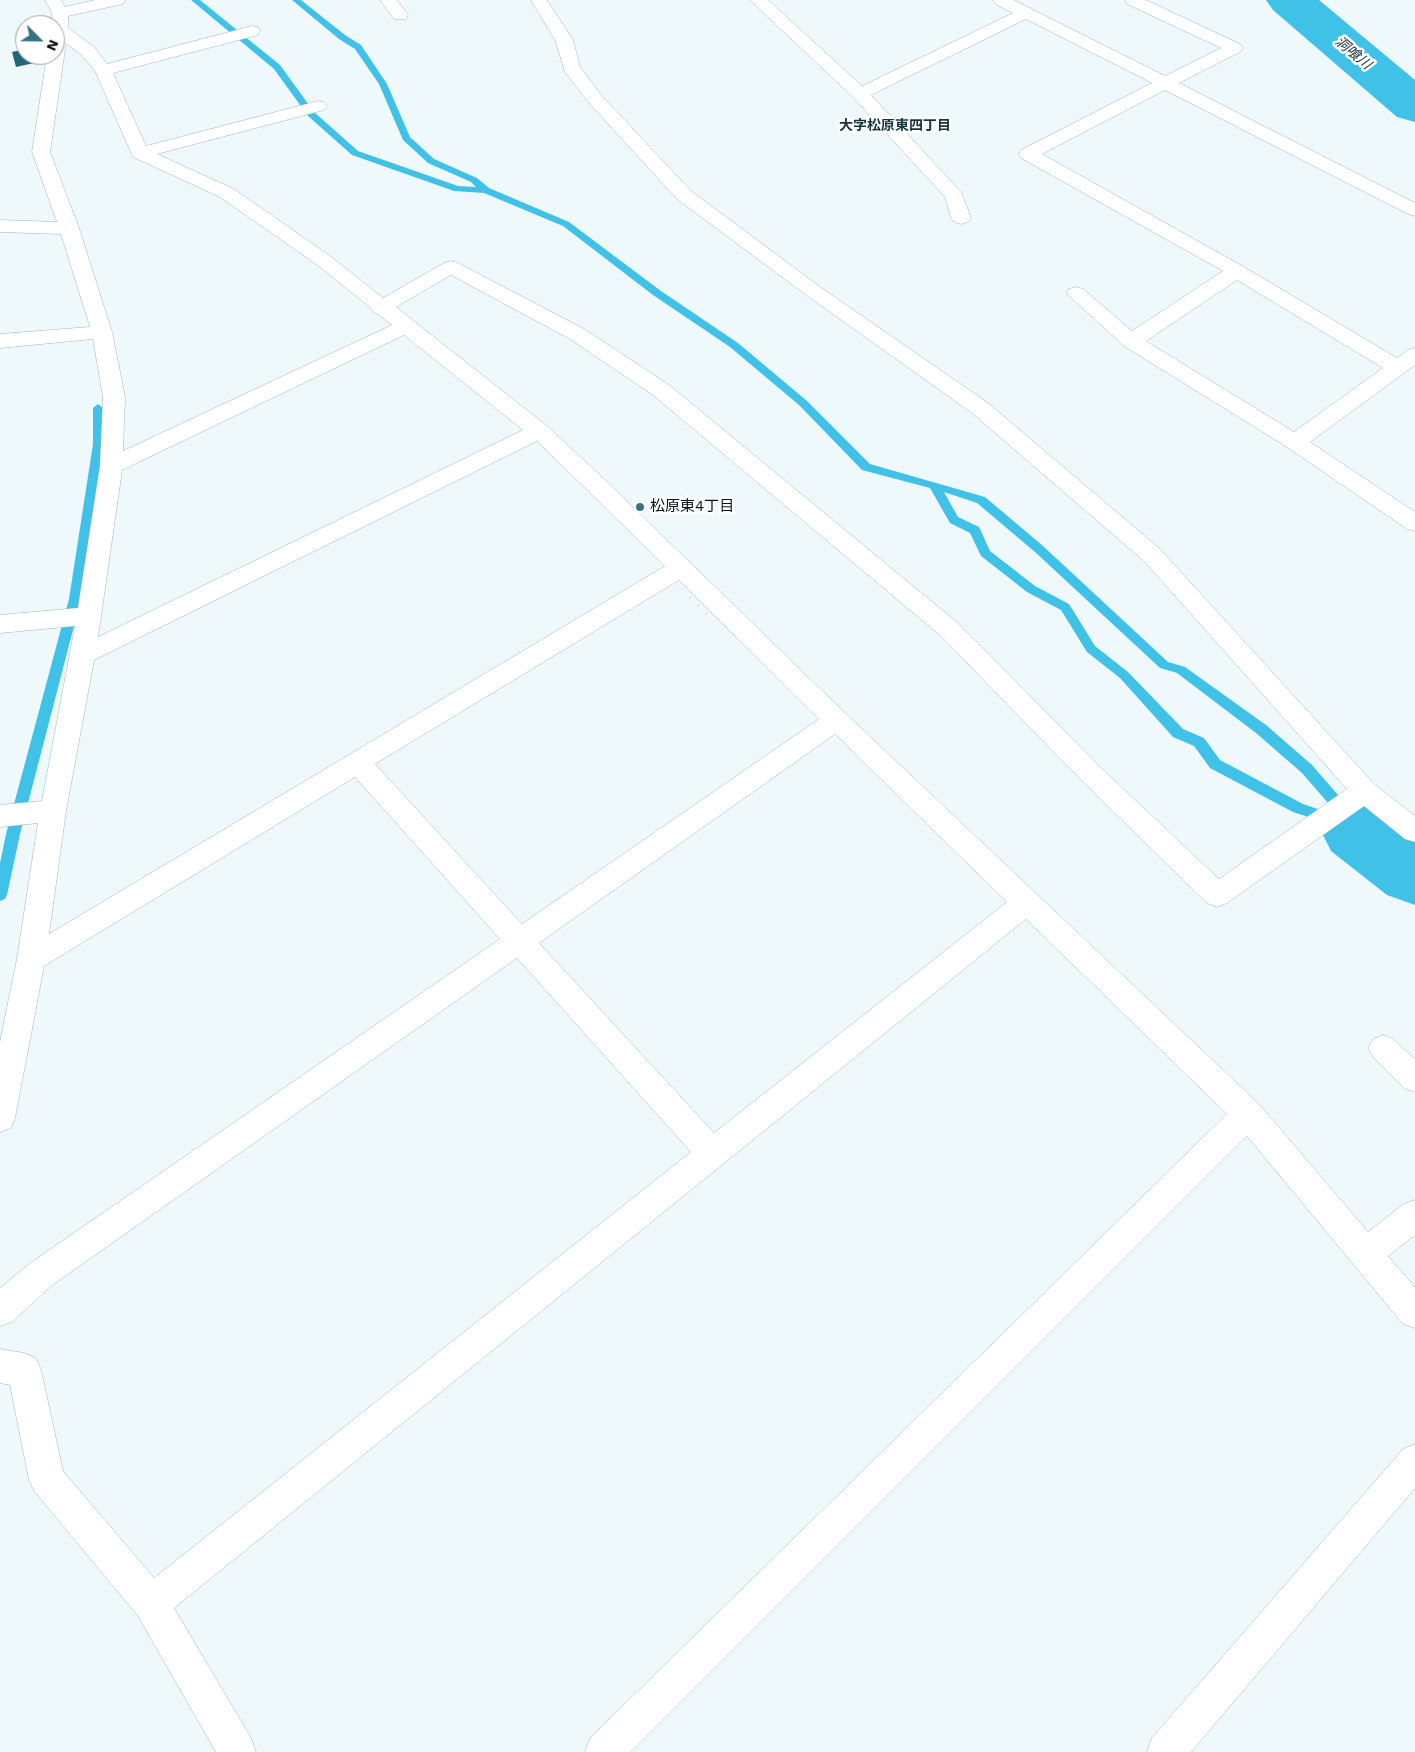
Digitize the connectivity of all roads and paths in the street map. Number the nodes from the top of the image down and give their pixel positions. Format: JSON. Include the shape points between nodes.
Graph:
{"nodes":[{"id":1,"x":118,"y":0,"type":"edge"},
{"id":2,"x":388,"y":0,"type":"edge"},
{"id":3,"x":539,"y":0,"type":"edge"},
{"id":4,"x":758,"y":0,"type":"edge"},
{"id":5,"x":1001,"y":0,"type":"edge"},
{"id":6,"x":1133,"y":0,"type":"edge"},
{"id":7,"x":1025,"y":13,"type":"junction"},
{"id":8,"x":57,"y":14,"type":"edge"},
{"id":9,"x":400,"y":15,"type":"dead end"},
{"id":10,"x":252,"y":31,"type":"dead end"},
{"id":11,"x":103,"y":70,"type":"junction"},
{"id":12,"x":1168,"y":83,"type":"junction"},
{"id":13,"x":860,"y":94,"type":"junction"},
{"id":14,"x":318,"y":106,"type":"dead end"},
{"id":15,"x":140,"y":153,"type":"junction"},
{"id":16,"x":1415,"y":210,"type":"edge"},
{"id":17,"x":961,"y":218,"type":"dead end"},
{"id":18,"x":0,"y":226,"type":"edge"},
{"id":19,"x":69,"y":228,"type":"junction"},
{"id":20,"x":1237,"y":271,"type":"junction"},
{"id":21,"x":1076,"y":294,"type":"dead end"},
{"id":22,"x":380,"y":308,"type":"junction"},
{"id":23,"x":404,"y":326,"type":"junction"},
{"id":24,"x":102,"y":332,"type":"junction"},
{"id":25,"x":0,"y":341,"type":"edge"},
{"id":26,"x":1131,"y":341,"type":"junction"},
{"id":27,"x":1415,"y":355,"type":"edge"},
{"id":28,"x":1397,"y":367,"type":"junction"},
{"id":29,"x":539,"y":431,"type":"junction"},
{"id":30,"x":1295,"y":442,"type":"junction"},
{"id":31,"x":111,"y":466,"type":"junction"},
{"id":32,"x":1415,"y":523,"type":"edge"},
{"id":33,"x":680,"y":568,"type":"junction"},
{"id":34,"x":88,"y":616,"type":"junction"},
{"id":35,"x":0,"y":624,"type":"edge"},
{"id":36,"x":84,"y":655,"type":"junction"},
{"id":37,"x":836,"y":720,"type":"junction"},
{"id":38,"x":358,"y":762,"type":"junction"},
{"id":39,"x":1365,"y":791,"type":"junction"},
{"id":40,"x":53,"y":811,"type":"junction"},
{"id":41,"x":0,"y":816,"type":"edge"},
{"id":42,"x":1415,"y":831,"type":"edge"},
{"id":43,"x":1027,"y":902,"type":"junction"},
{"id":44,"x":520,"y":940,"type":"junction"},
{"id":45,"x":30,"y":959,"type":"junction"},
{"id":46,"x":1383,"y":1048,"type":"dead end"},
{"id":47,"x":7,"y":1050,"type":"edge"},
{"id":48,"x":1415,"y":1078,"type":"edge"},
{"id":49,"x":1248,"y":1114,"type":"junction"},
{"id":50,"x":0,"y":1118,"type":"edge"},
{"id":51,"x":713,"y":1154,"type":"junction"},
{"id":52,"x":1415,"y":1215,"type":"edge"},
{"id":53,"x":1366,"y":1253,"type":"junction"},
{"id":54,"x":0,"y":1310,"type":"edge"},
{"id":55,"x":1415,"y":1312,"type":"edge"},
{"id":56,"x":0,"y":1366,"type":"edge"},
{"id":57,"x":1415,"y":1461,"type":"edge"},
{"id":58,"x":151,"y":1604,"type":"junction"},
{"id":59,"x":237,"y":1752,"type":"edge"},
{"id":60,"x":604,"y":1752,"type":"edge"},
{"id":61,"x":1166,"y":1752,"type":"edge"}],
"edges":[{"from":1,"to":8,"type":"street"},
{"from":2,"to":9,"type":"street"},
{"from":3,"to":39,"type":"street","via":[[564,40],[571,68],[596,100],[684,195],[980,408],[1145,548]]},
{"from":4,"to":13,"type":"street"},
{"from":5,"to":7,"type":"street"},
{"from":6,"to":12,"type":"street","via":[[1234,48]]},
{"from":7,"to":12,"type":"street"},
{"from":7,"to":13,"type":"street"},
{"from":8,"to":11,"type":"street"},
{"from":8,"to":19,"type":"street","via":[[41,152]]},
{"from":10,"to":11,"type":"street"},
{"from":11,"to":15,"type":"street"},
{"from":12,"to":16,"type":"street"},
{"from":12,"to":20,"type":"street","via":[[1028,154]]},
{"from":13,"to":17,"type":"street","via":[[954,196]]},
{"from":14,"to":15,"type":"street"},
{"from":15,"to":22,"type":"street","via":[[227,193],[323,260]]},
{"from":18,"to":19,"type":"street"},
{"from":19,"to":24,"type":"street"},
{"from":20,"to":26,"type":"street"},
{"from":20,"to":28,"type":"street"},
{"from":21,"to":26,"type":"street"},
{"from":22,"to":23,"type":"street"},
{"from":22,"to":39,"type":"street","via":[[451,266],[577,334],[661,390],[950,630],[1090,774],[1217,895]]},
{"from":23,"to":29,"type":"street"},
{"from":23,"to":31,"type":"street"},
{"from":24,"to":25,"type":"street"},
{"from":24,"to":31,"type":"street","via":[[114,397]]},
{"from":26,"to":30,"type":"street"},
{"from":27,"to":28,"type":"street"},
{"from":28,"to":30,"type":"street"},
{"from":29,"to":33,"type":"street"},
{"from":29,"to":36,"type":"street"},
{"from":30,"to":32,"type":"street"},
{"from":31,"to":34,"type":"street"},
{"from":33,"to":37,"type":"street"},
{"from":33,"to":38,"type":"street"},
{"from":34,"to":35,"type":"street"},
{"from":34,"to":36,"type":"street"},
{"from":36,"to":40,"type":"street"},
{"from":37,"to":43,"type":"street"},
{"from":37,"to":44,"type":"street"},
{"from":38,"to":44,"type":"street"},
{"from":38,"to":45,"type":"street"},
{"from":39,"to":42,"type":"street"},
{"from":40,"to":41,"type":"street"},
{"from":40,"to":45,"type":"street"},
{"from":43,"to":49,"type":"street"},
{"from":43,"to":51,"type":"street"},
{"from":44,"to":51,"type":"street"},
{"from":44,"to":54,"type":"street","via":[[40,1275]]},
{"from":45,"to":47,"type":"street"},
{"from":46,"to":48,"type":"street"},
{"from":47,"to":50,"type":"street"},
{"from":49,"to":53,"type":"street"},
{"from":49,"to":60,"type":"street"},
{"from":51,"to":58,"type":"street"},
{"from":52,"to":53,"type":"street"},
{"from":53,"to":55,"type":"street"},
{"from":56,"to":58,"type":"street","via":[[24,1370],[47,1480]]},
{"from":57,"to":61,"type":"street"},
{"from":58,"to":59,"type":"street"}]}
